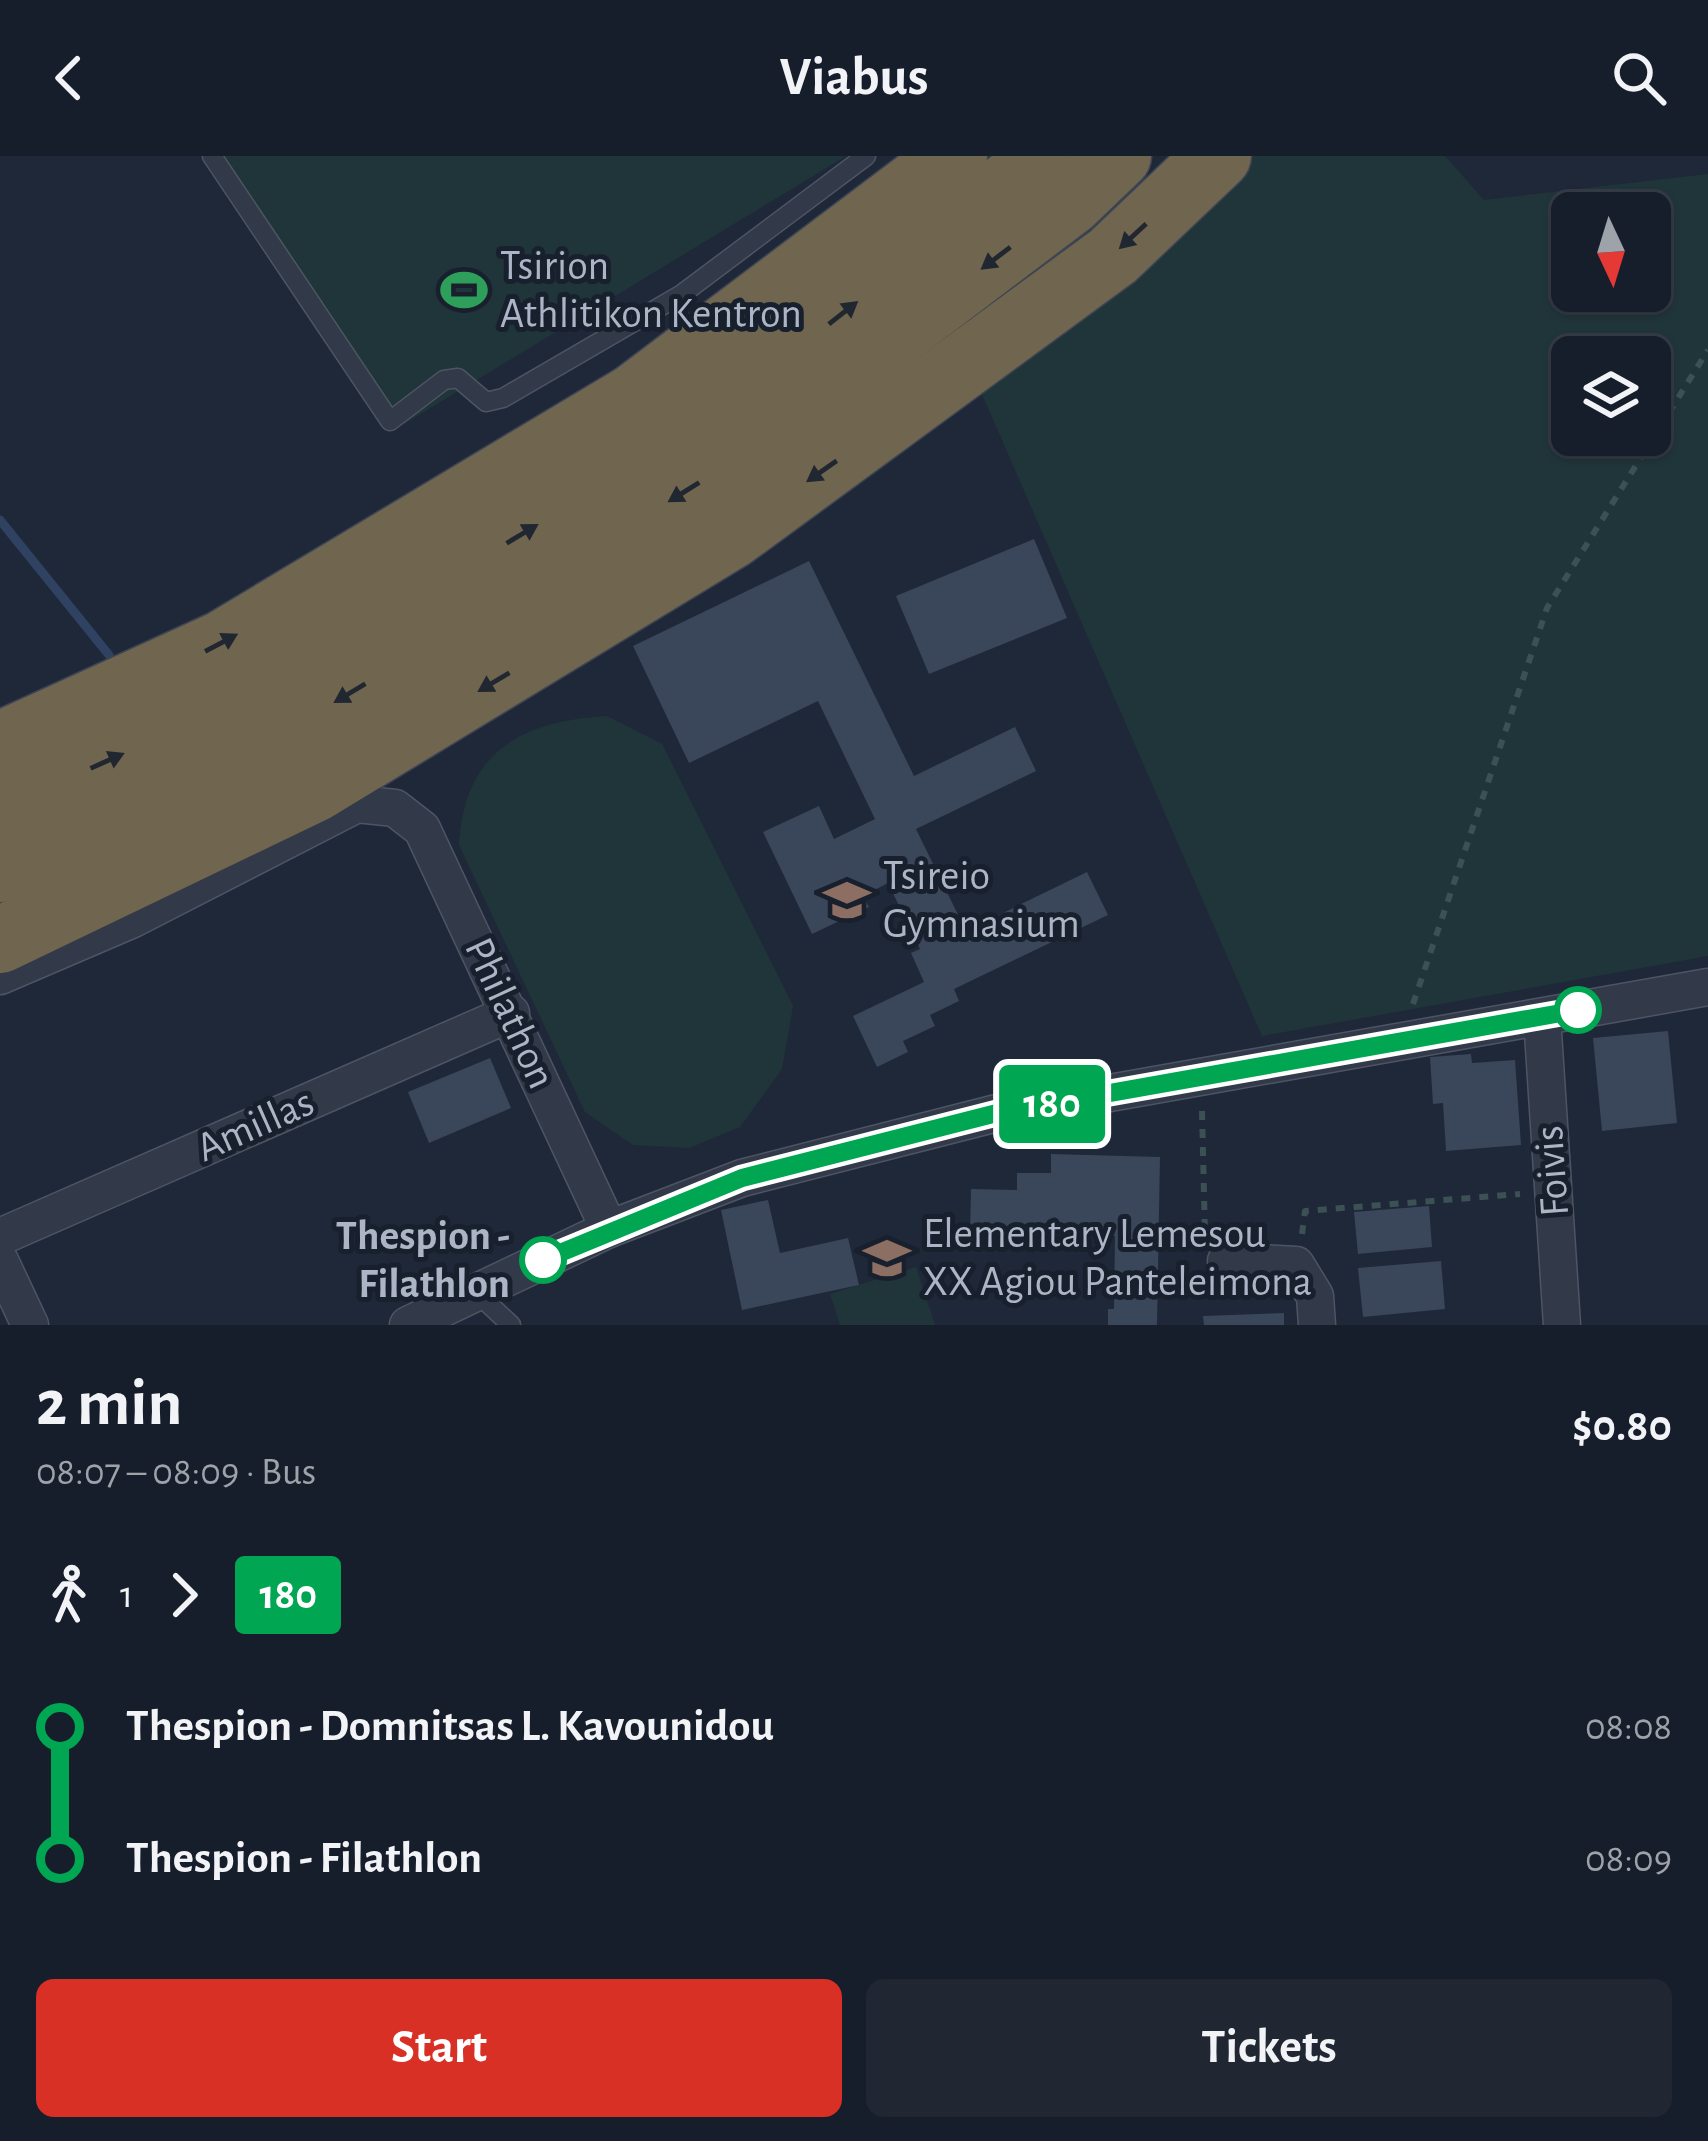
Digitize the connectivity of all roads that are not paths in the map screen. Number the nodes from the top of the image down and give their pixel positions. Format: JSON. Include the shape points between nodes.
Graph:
{"nodes":[{"id":1,"x":212,"y":156,"type":"edge"},
{"id":2,"x":866,"y":156,"type":"edge"},
{"id":3,"x":954,"y":156,"type":"edge"},
{"id":4,"x":1046,"y":156,"type":"edge"},
{"id":5,"x":1118,"y":156,"type":"edge"},
{"id":6,"x":1218,"y":156,"type":"edge"},
{"id":7,"x":0,"y":745,"type":"edge"},
{"id":8,"x":0,"y":809,"type":"edge"},
{"id":9,"x":0,"y":869,"type":"edge"},
{"id":10,"x":0,"y":940,"type":"edge"},
{"id":11,"x":0,"y":976,"type":"edge"},
{"id":12,"x":1708,"y":987,"type":"edge"},
{"id":13,"x":511,"y":1013,"type":"junction"},
{"id":14,"x":1543,"y":1017,"type":"junction"},
{"id":15,"x":609,"y":1228,"type":"junction"},
{"id":16,"x":0,"y":1237,"type":"edge"},
{"id":17,"x":0,"y":1261,"type":"edge"},
{"id":18,"x":1226,"y":1262,"type":"road end"},
{"id":19,"x":476,"y":1292,"type":"junction"},
{"id":20,"x":29,"y":1325,"type":"edge"},
{"id":21,"x":408,"y":1325,"type":"edge"},
{"id":22,"x":511,"y":1325,"type":"edge"},
{"id":23,"x":1317,"y":1325,"type":"edge"},
{"id":24,"x":1562,"y":1325,"type":"edge"}],
"edges":[{"from":1,"to":2,"type":"lane","via":[[390,421],[444,380],[458,378],[485,402],[503,398],[682,293]]},
{"from":7,"to":3,"type":"highway","one_way":true,"via":[[222,644],[634,397]]},
{"from":8,"to":4,"type":"highway","one_way":true,"via":[[246,697],[670,446]]},
{"from":5,"to":9,"type":"highway","one_way":true,"via":[[1070,202],[698,484],[273,740]]},
{"from":6,"to":10,"type":"highway","one_way":true,"via":[[1113,256],[732,535],[314,790]]},
{"from":11,"to":13,"type":"street","name":"Philathon","via":[[133,919],[357,804],[395,808],[422,829]]},
{"from":12,"to":14,"type":"street"},
{"from":13,"to":15,"type":"street","name":"Philathon"},
{"from":13,"to":16,"type":"street","name":"Amillas"},
{"from":14,"to":15,"type":"street","via":[[997,1113],[742,1178]]},
{"from":14,"to":24,"type":"street","name":"Foivis"},
{"from":15,"to":19,"type":"street"},
{"from":17,"to":20,"type":"street"},
{"from":18,"to":23,"type":"street","via":[[1296,1265],[1315,1296]]},
{"from":19,"to":21,"type":"street"},
{"from":19,"to":22,"type":"lane"}]}
